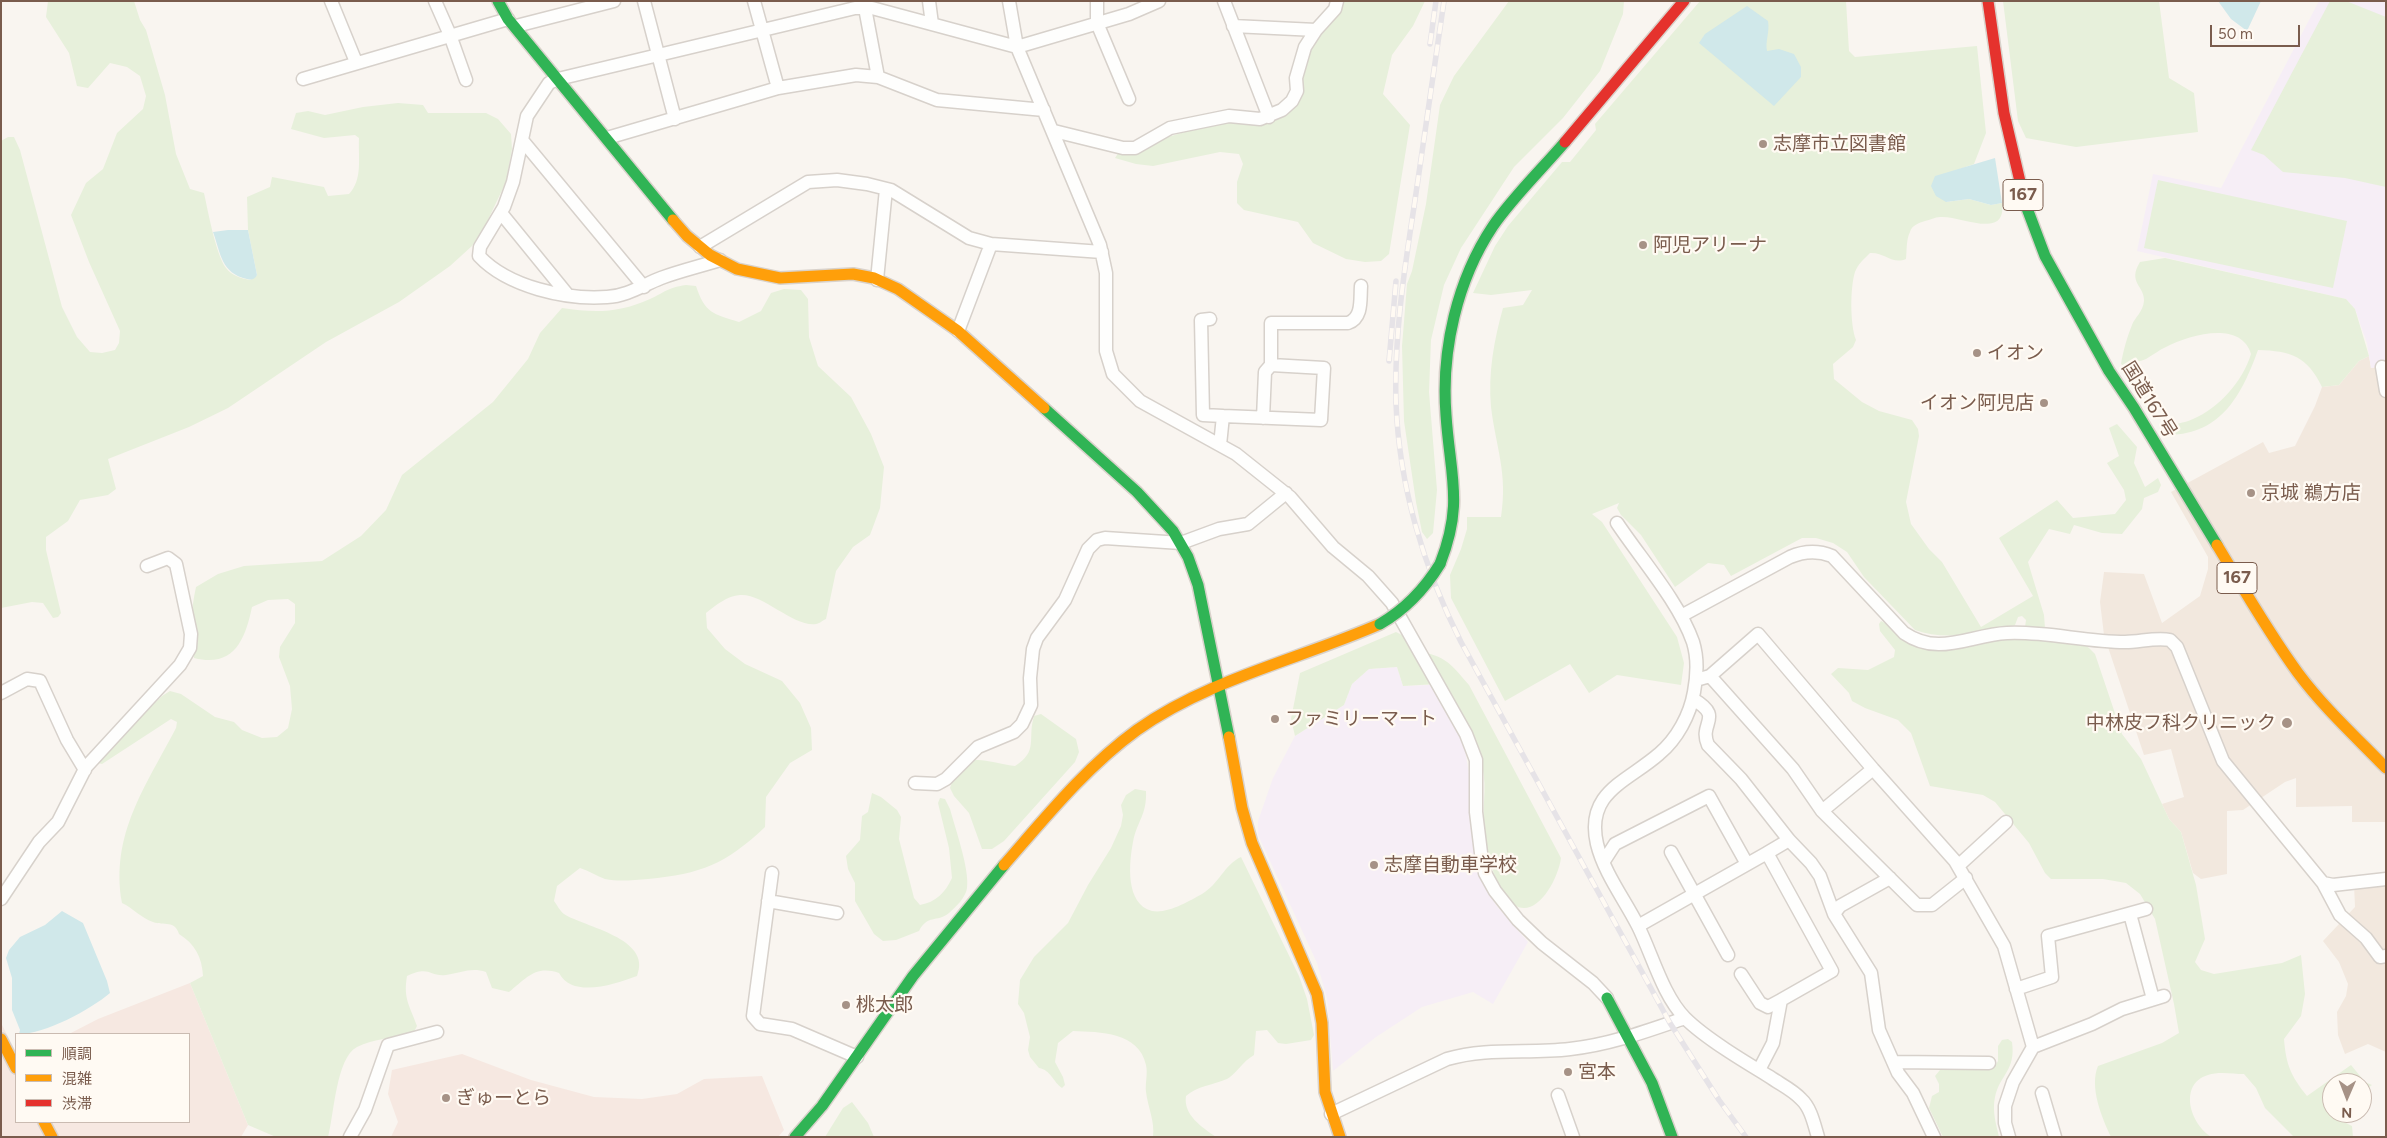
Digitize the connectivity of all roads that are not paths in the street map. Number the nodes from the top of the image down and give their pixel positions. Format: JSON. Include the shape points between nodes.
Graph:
{"nodes":[{"id":1,"x":331,"y":1,"type":"edge"},
{"id":2,"x":435,"y":1,"type":"edge"},
{"id":3,"x":498,"y":1,"type":"edge"},
{"id":4,"x":614,"y":1,"type":"edge"},
{"id":5,"x":644,"y":1,"type":"edge"},
{"id":6,"x":754,"y":1,"type":"edge"},
{"id":7,"x":929,"y":1,"type":"edge"},
{"id":8,"x":1009,"y":1,"type":"edge"},
{"id":9,"x":1097,"y":1,"type":"edge"},
{"id":10,"x":1160,"y":1,"type":"edge"},
{"id":11,"x":1224,"y":1,"type":"edge"},
{"id":12,"x":1337,"y":1,"type":"edge"},
{"id":13,"x":1684,"y":1,"type":"edge"},
{"id":14,"x":1988,"y":1,"type":"edge"},
{"id":15,"x":858,"y":6,"type":"edge"},
{"id":16,"x":512,"y":23,"type":"junction"},
{"id":17,"x":1097,"y":23,"type":"junction"},
{"id":18,"x":932,"y":24,"type":"junction"},
{"id":19,"x":1233,"y":26,"type":"junction"},
{"id":20,"x":760,"y":30,"type":"junction"},
{"id":21,"x":1316,"y":30,"type":"junction"},
{"id":22,"x":450,"y":35,"type":"junction"},
{"id":23,"x":1017,"y":47,"type":"junction"},
{"id":24,"x":658,"y":55,"type":"junction"},
{"id":25,"x":356,"y":62,"type":"junction"},
{"id":26,"x":878,"y":77,"type":"junction"},
{"id":27,"x":303,"y":79,"type":"dead end"},
{"id":28,"x":558,"y":79,"type":"junction"},
{"id":29,"x":466,"y":80,"type":"dead end"},
{"id":30,"x":778,"y":88,"type":"junction"},
{"id":31,"x":1130,"y":99,"type":"dead end"},
{"id":32,"x":1044,"y":110,"type":"junction"},
{"id":33,"x":1269,"y":117,"type":"junction"},
{"id":34,"x":675,"y":119,"type":"junction"},
{"id":35,"x":1054,"y":131,"type":"junction"},
{"id":36,"x":607,"y":138,"type":"junction"},
{"id":37,"x":522,"y":140,"type":"junction"},
{"id":38,"x":886,"y":189,"type":"junction"},
{"id":39,"x":501,"y":213,"type":"junction"},
{"id":40,"x":991,"y":244,"type":"junction"},
{"id":41,"x":700,"y":247,"type":"junction"},
{"id":42,"x":1102,"y":252,"type":"junction"},
{"id":43,"x":720,"y":260,"type":"junction"},
{"id":44,"x":877,"y":280,"type":"junction"},
{"id":45,"x":1361,"y":286,"type":"dead end"},
{"id":46,"x":644,"y":287,"type":"junction"},
{"id":47,"x":567,"y":294,"type":"junction"},
{"id":48,"x":1210,"y":319,"type":"dead end"},
{"id":49,"x":958,"y":331,"type":"junction"},
{"id":50,"x":1271,"y":366,"type":"junction"},
{"id":51,"x":2382,"y":367,"type":"dead end"},
{"id":52,"x":2386,"y":391,"type":"edge"},
{"id":53,"x":1223,"y":416,"type":"junction"},
{"id":54,"x":1263,"y":418,"type":"junction"},
{"id":55,"x":1220,"y":445,"type":"junction"},
{"id":56,"x":1286,"y":493,"type":"junction"},
{"id":57,"x":1617,"y":523,"type":"dead end"},
{"id":58,"x":1181,"y":543,"type":"junction"},
{"id":59,"x":147,"y":566,"type":"dead end"},
{"id":60,"x":1681,"y":616,"type":"junction"},
{"id":61,"x":1710,"y":676,"type":"junction"},
{"id":62,"x":1696,"y":680,"type":"junction"},
{"id":63,"x":1220,"y":684,"type":"junction"},
{"id":64,"x":1,"y":693,"type":"edge"},
{"id":65,"x":1693,"y":699,"type":"junction"},
{"id":66,"x":1872,"y":768,"type":"junction"},
{"id":67,"x":2386,"y":768,"type":"edge"},
{"id":68,"x":85,"y":770,"type":"junction"},
{"id":69,"x":915,"y":782,"type":"dead end"},
{"id":70,"x":1822,"y":811,"type":"junction"},
{"id":71,"x":2006,"y":822,"type":"dead end"},
{"id":72,"x":1789,"y":840,"type":"junction"},
{"id":73,"x":1670,"y":852,"type":"dead end"},
{"id":74,"x":1767,"y":853,"type":"junction"},
{"id":75,"x":1604,"y":861,"type":"junction"},
{"id":76,"x":1747,"y":864,"type":"junction"},
{"id":77,"x":1958,"y":866,"type":"junction"},
{"id":78,"x":772,"y":873,"type":"dead end"},
{"id":79,"x":1890,"y":878,"type":"junction"},
{"id":80,"x":1966,"y":878,"type":"junction"},
{"id":81,"x":2386,"y":879,"type":"edge"},
{"id":82,"x":2323,"y":883,"type":"junction"},
{"id":83,"x":1693,"y":895,"type":"junction"},
{"id":84,"x":1,"y":899,"type":"edge"},
{"id":85,"x":768,"y":901,"type":"junction"},
{"id":86,"x":2146,"y":909,"type":"dead end"},
{"id":87,"x":837,"y":914,"type":"dead end"},
{"id":88,"x":1834,"y":914,"type":"junction"},
{"id":89,"x":2130,"y":914,"type":"junction"},
{"id":90,"x":1638,"y":926,"type":"junction"},
{"id":91,"x":1728,"y":954,"type":"dead end"},
{"id":92,"x":2386,"y":956,"type":"edge"},
{"id":93,"x":1741,"y":974,"type":"dead end"},
{"id":94,"x":2016,"y":989,"type":"junction"},
{"id":95,"x":1607,"y":998,"type":"joint"},
{"id":96,"x":1781,"y":1000,"type":"junction"},
{"id":97,"x":1685,"y":1018,"type":"junction"},
{"id":98,"x":437,"y":1032,"type":"dead end"},
{"id":99,"x":1628,"y":1037,"type":"junction"},
{"id":100,"x":1,"y":1039,"type":"edge"},
{"id":101,"x":2033,"y":1047,"type":"junction"},
{"id":102,"x":857,"y":1057,"type":"junction"},
{"id":103,"x":1894,"y":1062,"type":"junction"},
{"id":104,"x":1989,"y":1063,"type":"dead end"},
{"id":105,"x":15,"y":1066,"type":"edge"},
{"id":106,"x":1759,"y":1070,"type":"junction"},
{"id":107,"x":2042,"y":1093,"type":"dead end"},
{"id":108,"x":1558,"y":1095,"type":"dead end"},
{"id":109,"x":1332,"y":1114,"type":"junction"},
{"id":110,"x":45,"y":1123,"type":"edge"},
{"id":111,"x":52,"y":1137,"type":"edge"},
{"id":112,"x":350,"y":1137,"type":"edge"},
{"id":113,"x":795,"y":1137,"type":"edge"},
{"id":114,"x":1340,"y":1137,"type":"edge"},
{"id":115,"x":1573,"y":1137,"type":"edge"},
{"id":116,"x":1672,"y":1137,"type":"edge"},
{"id":117,"x":1818,"y":1137,"type":"edge"},
{"id":118,"x":1934,"y":1137,"type":"edge"},
{"id":119,"x":2009,"y":1137,"type":"edge"},
{"id":120,"x":2055,"y":1137,"type":"edge"}],
"edges":[{"from":1,"to":25,"type":"street"},
{"from":2,"to":22,"type":"street"},
{"from":3,"to":16,"type":"main road"},
{"from":4,"to":16,"type":"street"},
{"from":5,"to":24,"type":"street"},
{"from":6,"to":20,"type":"street"},
{"from":7,"to":18,"type":"street"},
{"from":8,"to":23,"type":"street"},
{"from":9,"to":17,"type":"street"},
{"from":10,"to":17,"type":"street"},
{"from":11,"to":19,"type":"street"},
{"from":12,"to":21,"type":"street","via":[[1335,9]]},
{"from":13,"to":63,"type":"main road","bridge":true,"via":[[1494,225],[1473,262],[1453,318],[1448,345],[1446,412],[1456,480],[1456,510],[1452,533],[1440,564],[1416,599],[1380,624],[1342,641]]},
{"from":14,"to":67,"type":"main road","name":"国道167号","number":"167","via":[[2004,113],[2030,220],[2045,256],[2109,372],[2266,626],[2328,709]]},
{"from":15,"to":18,"type":"street"},
{"from":15,"to":20,"type":"street"},
{"from":15,"to":26,"type":"street"},
{"from":16,"to":22,"type":"street"},
{"from":16,"to":28,"type":"main road"},
{"from":17,"to":23,"type":"street"},
{"from":17,"to":31,"type":"street"},
{"from":18,"to":23,"type":"street"},
{"from":19,"to":21,"type":"street"},
{"from":19,"to":33,"type":"street"},
{"from":20,"to":24,"type":"street"},
{"from":20,"to":30,"type":"street"},
{"from":21,"to":33,"type":"street","via":[[1306,47],[1292,101]]},
{"from":22,"to":25,"type":"street"},
{"from":22,"to":29,"type":"street"},
{"from":23,"to":32,"type":"street"},
{"from":24,"to":28,"type":"street"},
{"from":24,"to":34,"type":"street"},
{"from":25,"to":27,"type":"street"},
{"from":26,"to":30,"type":"street","via":[[856,75]]},
{"from":26,"to":32,"type":"street","via":[[937,100]]},
{"from":28,"to":36,"type":"main road"},
{"from":28,"to":37,"type":"street","via":[[548,83],[531,109]]},
{"from":30,"to":34,"type":"street"},
{"from":32,"to":35,"type":"street"},
{"from":33,"to":35,"type":"street","via":[[1230,116],[1170,128],[1135,148]]},
{"from":34,"to":36,"type":"street"},
{"from":35,"to":42,"type":"street"},
{"from":36,"to":41,"type":"main road"},
{"from":37,"to":39,"type":"street","via":[[513,182]]},
{"from":37,"to":46,"type":"street"},
{"from":38,"to":40,"type":"street","via":[[969,238]]},
{"from":38,"to":41,"type":"street","via":[[837,180],[808,182]]},
{"from":38,"to":44,"type":"street"},
{"from":39,"to":47,"type":"street"},
{"from":39,"to":47,"type":"street","via":[[480,247],[479,256],[514,282]]},
{"from":40,"to":42,"type":"street"},
{"from":40,"to":49,"type":"street"},
{"from":41,"to":43,"type":"main road"},
{"from":42,"to":55,"type":"street","via":[[1106,273],[1106,351],[1113,374],[1140,401]]},
{"from":43,"to":44,"type":"main road","via":[[737,269],[768,277],[853,274]]},
{"from":43,"to":46,"type":"street","via":[[660,278]]},
{"from":44,"to":49,"type":"main road","via":[[898,289]]},
{"from":45,"to":50,"type":"street","via":[[1359,315],[1348,324],[1271,323]]},
{"from":46,"to":47,"type":"street","via":[[608,298]]},
{"from":48,"to":53,"type":"street","via":[[1201,320],[1203,415]]},
{"from":49,"to":58,"type":"main road","via":[[1137,492]]},
{"from":50,"to":54,"type":"street","via":[[1265,372]]},
{"from":50,"to":54,"type":"street","via":[[1324,368],[1321,420]]},
{"from":51,"to":52,"type":"street"},
{"from":53,"to":54,"type":"street"},
{"from":53,"to":55,"type":"street"},
{"from":55,"to":56,"type":"street"},
{"from":56,"to":58,"type":"street","via":[[1248,524],[1219,529]]},
{"from":56,"to":95,"type":"street","via":[[1333,547],[1368,576],[1392,603],[1466,734],[1476,760],[1476,812],[1481,853],[1485,873],[1495,891],[1542,943]]},
{"from":57,"to":60,"type":"street"},
{"from":58,"to":63,"type":"main road","via":[[1198,585]]},
{"from":58,"to":69,"type":"street","via":[[1097,540],[1088,549],[1065,600],[1037,638],[1030,678],[1031,705],[1022,724],[1014,732],[978,747],[937,784]]},
{"from":59,"to":68,"type":"street","via":[[168,558],[176,564],[187,610],[190,648],[180,666],[117,731]]},
{"from":60,"to":62,"type":"street","via":[[1694,644]]},
{"from":60,"to":82,"type":"street","via":[[1801,552],[1816,552],[1832,556],[1904,632],[1915,640],[1932,645],[2008,632],[2124,642],[2170,640],[2177,646],[2223,761]]},
{"from":61,"to":62,"type":"street"},
{"from":61,"to":66,"type":"street","via":[[1758,634]]},
{"from":61,"to":70,"type":"street","via":[[1793,769]]},
{"from":62,"to":65,"type":"street"},
{"from":63,"to":102,"type":"main road","via":[[1147,723],[1113,749],[1043,820],[891,1005]]},
{"from":63,"to":109,"type":"main road","via":[[1242,808],[1252,843],[1317,994],[1322,1023],[1325,1092]]},
{"from":64,"to":68,"type":"street","via":[[27,679],[40,681],[67,740]]},
{"from":65,"to":72,"type":"street","via":[[1708,710],[1708,745],[1741,779]]},
{"from":65,"to":75,"type":"street","via":[[1683,723],[1660,753],[1614,787],[1601,802],[1596,816],[1596,834]]},
{"from":66,"to":70,"type":"street"},
{"from":66,"to":77,"type":"street"},
{"from":68,"to":84,"type":"street","via":[[58,822],[39,842]]},
{"from":70,"to":79,"type":"street"},
{"from":71,"to":77,"type":"street"},
{"from":72,"to":74,"type":"street"},
{"from":72,"to":88,"type":"street","via":[[1816,869]]},
{"from":73,"to":83,"type":"street"},
{"from":74,"to":76,"type":"street"},
{"from":74,"to":96,"type":"street","via":[[1832,971]]},
{"from":75,"to":76,"type":"street","via":[[1615,844],[1709,796]]},
{"from":75,"to":90,"type":"street"},
{"from":76,"to":83,"type":"street"},
{"from":77,"to":80,"type":"street"},
{"from":78,"to":85,"type":"street"},
{"from":79,"to":80,"type":"street","via":[[1917,905],[1932,906]]},
{"from":79,"to":88,"type":"street","via":[[1840,906]]},
{"from":80,"to":94,"type":"street","via":[[2004,946]]},
{"from":81,"to":82,"type":"street","via":[[2333,885]]},
{"from":82,"to":92,"type":"street","via":[[2340,915],[2366,938],[2380,957]]},
{"from":83,"to":90,"type":"street"},
{"from":83,"to":91,"type":"street"},
{"from":85,"to":87,"type":"street"},
{"from":85,"to":102,"type":"street","via":[[753,1016],[760,1024],[792,1029]]},
{"from":86,"to":89,"type":"street"},
{"from":88,"to":103,"type":"street","via":[[1871,973],[1879,1030]]},
{"from":89,"to":94,"type":"street","via":[[2048,936],[2052,977]]},
{"from":89,"to":101,"type":"street","via":[[2158,998],[2122,1009]]},
{"from":90,"to":97,"type":"street","via":[[1662,980]]},
{"from":93,"to":96,"type":"street","via":[[1760,1003],[1768,1007]]},
{"from":94,"to":101,"type":"street"},
{"from":95,"to":99,"type":"main road"},
{"from":96,"to":106,"type":"street","via":[[1773,1044]]},
{"from":97,"to":99,"type":"street"},
{"from":97,"to":106,"type":"street"},
{"from":98,"to":112,"type":"street","via":[[388,1045],[365,1110]]},
{"from":99,"to":109,"type":"street","via":[[1568,1049],[1466,1053]]},
{"from":99,"to":116,"type":"main road","via":[[1659,1097]]},
{"from":100,"to":105,"type":"main road"},
{"from":101,"to":119,"type":"street","via":[[2013,1082],[2005,1106]]},
{"from":102,"to":113,"type":"main road"},
{"from":103,"to":104,"type":"street"},
{"from":103,"to":118,"type":"street"},
{"from":106,"to":117,"type":"street","via":[[1801,1098],[1810,1112]]},
{"from":107,"to":120,"type":"street"},
{"from":108,"to":115,"type":"street"},
{"from":109,"to":114,"type":"main road"},
{"from":110,"to":111,"type":"main road"}]}
